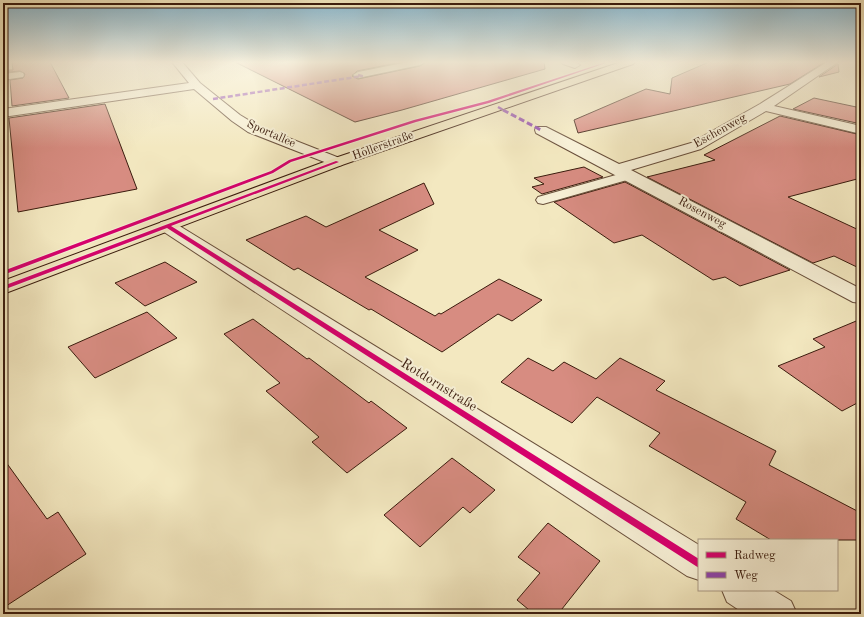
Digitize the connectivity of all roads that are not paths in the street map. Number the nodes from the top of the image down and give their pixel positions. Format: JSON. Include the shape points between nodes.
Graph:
{"nodes":[{"id":1,"x":156,"y":91,"type":"edge"},
{"id":2,"x":203,"y":91,"type":"edge"},
{"id":3,"x":544,"y":91,"type":"edge"},
{"id":4,"x":789,"y":91,"type":"edge"},
{"id":5,"x":764,"y":107,"type":"junction"},
{"id":6,"x":3,"y":113,"type":"edge"},
{"id":7,"x":541,"y":130,"type":"dead end"},
{"id":8,"x":861,"y":130,"type":"edge"},
{"id":9,"x":337,"y":162,"type":"junction"},
{"id":10,"x":624,"y":172,"type":"junction"},
{"id":11,"x":543,"y":200,"type":"dead end"},
{"id":12,"x":167,"y":226,"type":"junction"},
{"id":13,"x":3,"y":288,"type":"edge"},
{"id":14,"x":861,"y":297,"type":"edge"},
{"id":15,"x":698,"y":563,"type":"edge"},
{"id":16,"x":742,"y":591,"type":"edge"},
{"id":17,"x":778,"y":614,"type":"edge"}],
"edges":[{"from":1,"to":6,"type":"street"},
{"from":2,"to":9,"type":"street","name":"Sportallee","via":[[253,129]]},
{"from":3,"to":9,"type":"main road","name":"Hollerstraße"},
{"from":4,"to":5,"type":"street","name":"Eschenweg"},
{"from":5,"to":8,"type":"street"},
{"from":5,"to":10,"type":"street","name":"Eschenweg","via":[[696,146]]},
{"from":7,"to":10,"type":"street","name":"Rosenweg"},
{"from":9,"to":12,"type":"main road","name":"Hollerstraße"},
{"from":10,"to":11,"type":"lane"},
{"from":10,"to":14,"type":"street","name":"Rosenweg"},
{"from":12,"to":13,"type":"main road","name":"Hollerstraße"},
{"from":12,"to":15,"type":"street","name":"Rotdornstraße"},
{"from":16,"to":17,"type":"street"}]}
